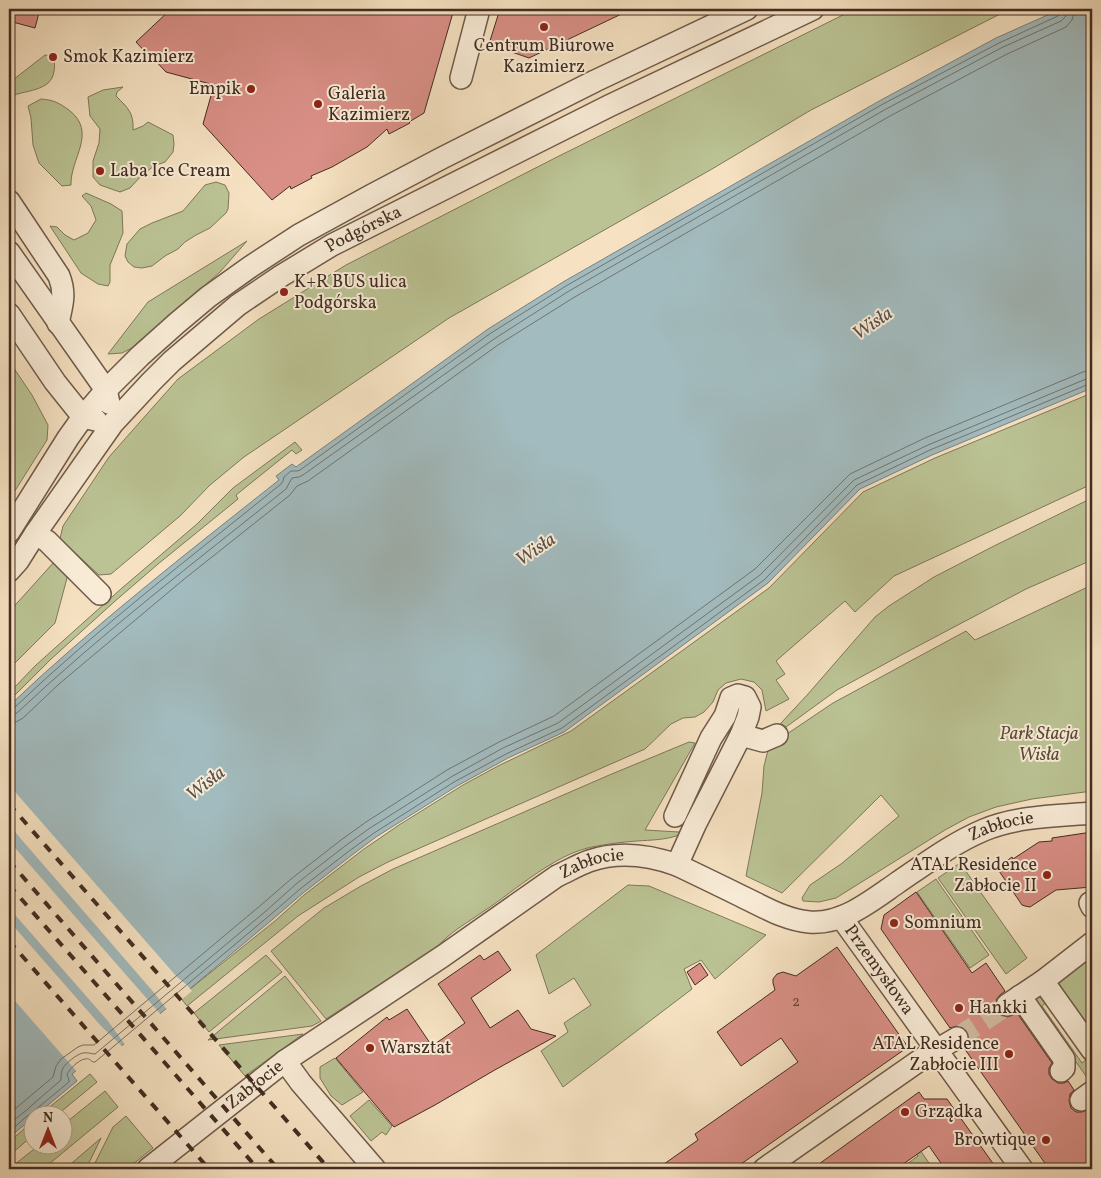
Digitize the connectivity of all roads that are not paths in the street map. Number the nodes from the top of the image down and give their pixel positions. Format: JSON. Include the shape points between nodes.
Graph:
{"nodes":[{"id":1,"x":479,"y":9,"type":"edge"},
{"id":2,"x":747,"y":9,"type":"edge"},
{"id":3,"x":813,"y":9,"type":"edge"},
{"id":4,"x":461,"y":78,"type":"dead end"},
{"id":5,"x":9,"y":201,"type":"edge"},
{"id":6,"x":9,"y":252,"type":"edge"},
{"id":7,"x":9,"y":314,"type":"edge"},
{"id":8,"x":58,"y":323,"type":"junction"},
{"id":9,"x":106,"y":390,"type":"junction"},
{"id":10,"x":83,"y":417,"type":"junction"},
{"id":11,"x":113,"y":422,"type":"junction"},
{"id":12,"x":9,"y":529,"type":"edge"},
{"id":13,"x":36,"y":534,"type":"junction"},
{"id":14,"x":9,"y":571,"type":"edge"},
{"id":15,"x":100,"y":594,"type":"dead end"},
{"id":16,"x":741,"y":735,"type":"junction"},
{"id":17,"x":777,"y":735,"type":"dead end"},
{"id":18,"x":1092,"y":813,"type":"edge"},
{"id":19,"x":675,"y":816,"type":"dead end"},
{"id":20,"x":677,"y":865,"type":"junction"},
{"id":21,"x":841,"y":917,"type":"junction"},
{"id":22,"x":1092,"y":943,"type":"edge"},
{"id":23,"x":1043,"y":981,"type":"junction"},
{"id":24,"x":957,"y":1038,"type":"tunnel mouth"},
{"id":25,"x":937,"y":1050,"type":"junction"},
{"id":26,"x":1092,"y":1050,"type":"edge"},
{"id":27,"x":285,"y":1061,"type":"junction"},
{"id":28,"x":1061,"y":1071,"type":"dead end"},
{"id":29,"x":148,"y":1169,"type":"edge"},
{"id":30,"x":375,"y":1169,"type":"edge"},
{"id":31,"x":764,"y":1169,"type":"edge"},
{"id":32,"x":1022,"y":1169,"type":"edge"}],
"edges":[{"from":1,"to":4,"type":"street"},
{"from":2,"to":9,"type":"street","name":"Podgórska","via":[[595,81],[300,235],[208,297]]},
{"from":3,"to":11,"type":"street","name":"Podgórska","via":[[609,106],[332,245],[238,305],[172,361]]},
{"from":5,"to":8,"type":"street","via":[[59,276],[64,295]]},
{"from":6,"to":8,"type":"street"},
{"from":7,"to":10,"type":"street"},
{"from":8,"to":9,"type":"street"},
{"from":9,"to":10,"type":"street","name":"Podgórska"},
{"from":9,"to":11,"type":"street"},
{"from":10,"to":11,"type":"street"},
{"from":10,"to":12,"type":"street","name":"Podgórska"},
{"from":11,"to":13,"type":"street","name":"Podgórska"},
{"from":13,"to":14,"type":"street","name":"Podgórska"},
{"from":13,"to":15,"type":"street"},
{"from":16,"to":17,"type":"street","via":[[763,741]]},
{"from":16,"to":19,"type":"street","via":[[750,707],[746,697],[738,695],[731,698]]},
{"from":16,"to":20,"type":"street"},
{"from":18,"to":21,"type":"street","name":"Zabłocie","via":[[1019,820],[986,829],[961,841]]},
{"from":20,"to":21,"type":"street","name":"Zabłocie","via":[[785,916],[810,922]]},
{"from":20,"to":27,"type":"street","name":"Zabłocie","via":[[648,857],[608,856],[573,868]]},
{"from":21,"to":25,"type":"street","name":"Przemysłowa"},
{"from":22,"to":23,"type":"street"},
{"from":23,"to":26,"type":"street"},
{"from":23,"to":28,"type":"street","via":[[1014,1000],[1064,1059]]},
{"from":24,"to":25,"type":"street"},
{"from":25,"to":31,"type":"street"},
{"from":25,"to":32,"type":"street","name":"Przemysłowa"},
{"from":27,"to":29,"type":"street","name":"Zabłocie"},
{"from":27,"to":30,"type":"street"}]}
